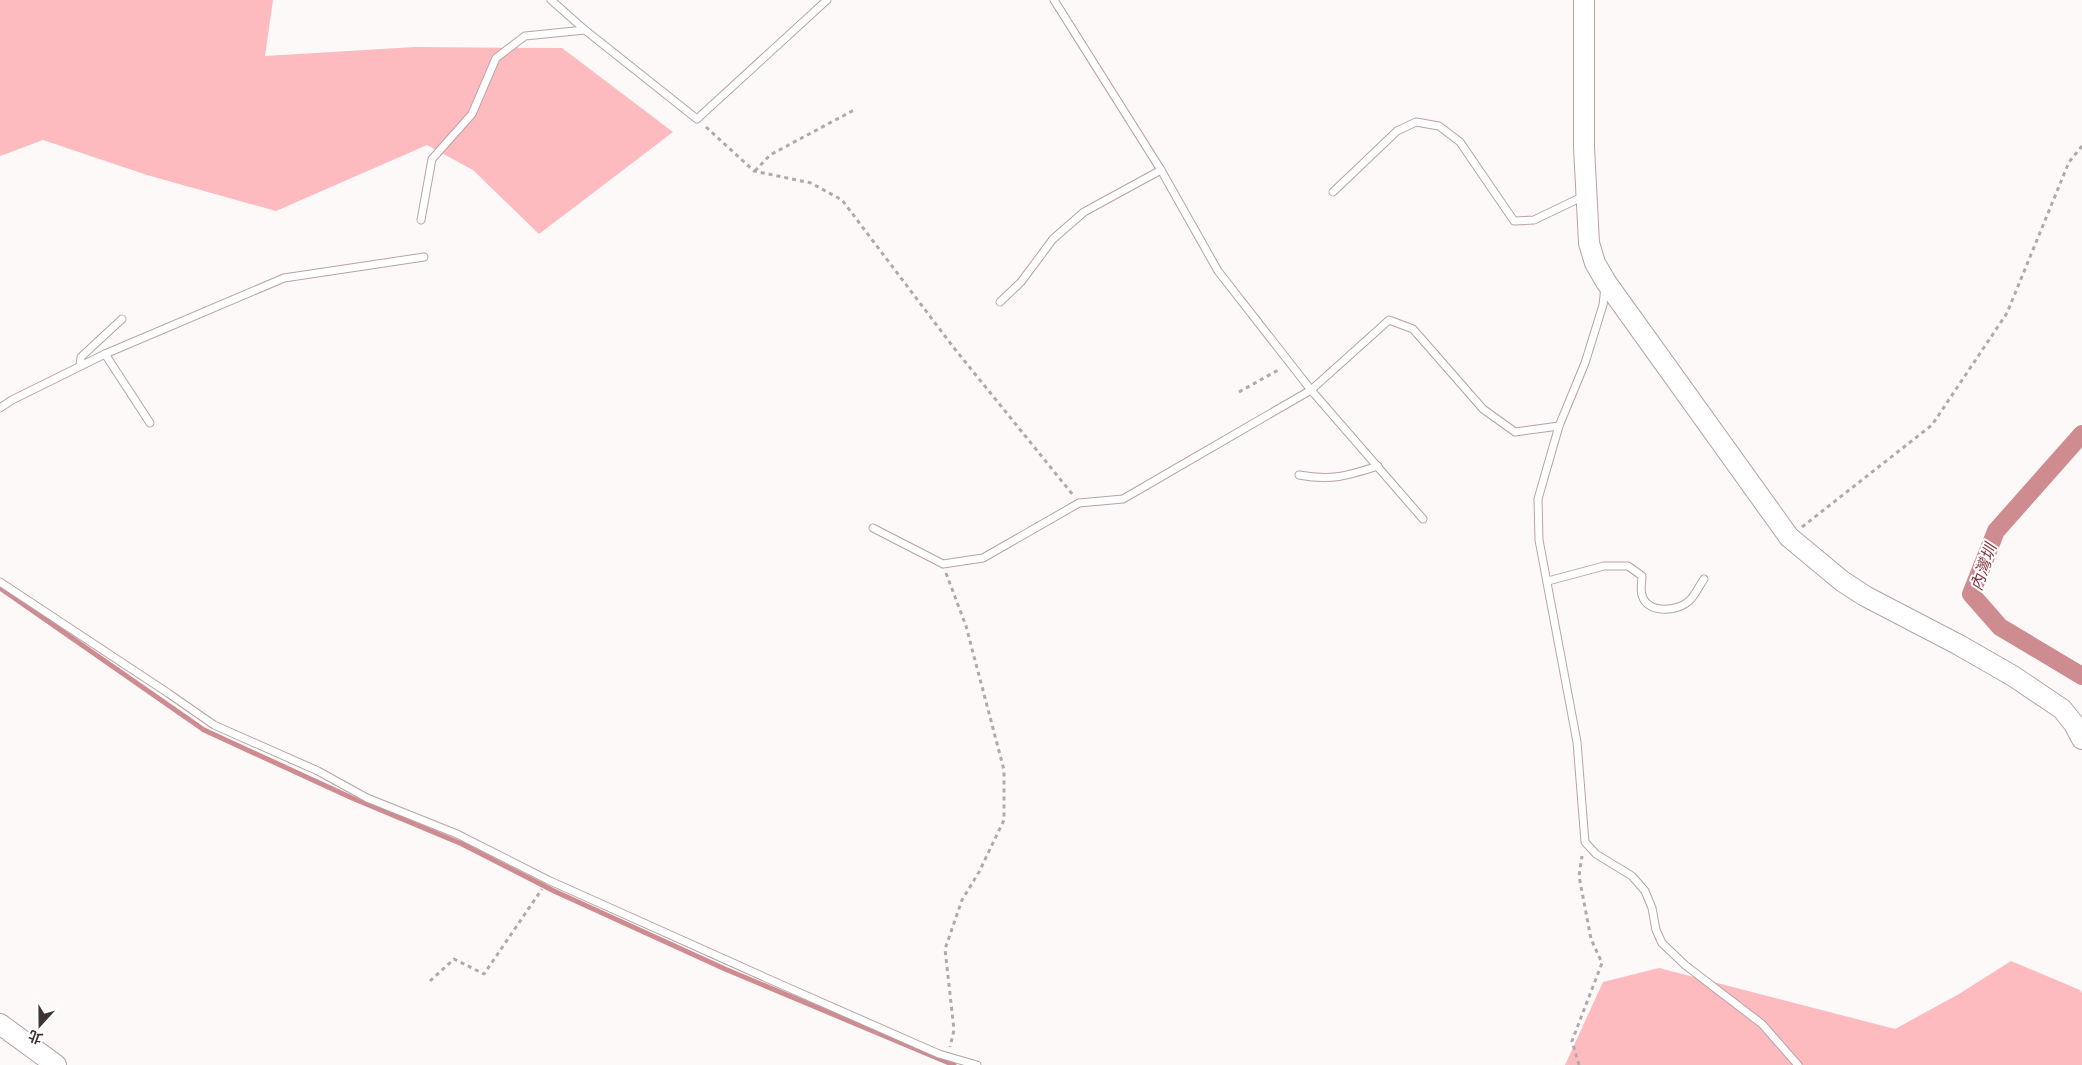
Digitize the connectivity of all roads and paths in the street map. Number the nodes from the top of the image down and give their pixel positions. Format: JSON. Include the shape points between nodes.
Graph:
{"nodes":[{"id":1,"x":550,"y":0,"type":"edge"},
{"id":2,"x":827,"y":0,"type":"edge"},
{"id":3,"x":1054,"y":0,"type":"edge"},
{"id":4,"x":1584,"y":0,"type":"edge"},
{"id":5,"x":585,"y":30,"type":"junction"},
{"id":6,"x":854,"y":110,"type":"dead end"},
{"id":7,"x":697,"y":119,"type":"junction"},
{"id":8,"x":2082,"y":146,"type":"edge"},
{"id":9,"x":1161,"y":170,"type":"junction"},
{"id":10,"x":754,"y":171,"type":"junction"},
{"id":11,"x":1333,"y":192,"type":"dead end"},
{"id":12,"x":1586,"y":195,"type":"junction"},
{"id":13,"x":422,"y":220,"type":"dead end"},
{"id":14,"x":424,"y":256,"type":"dead end"},
{"id":15,"x":1606,"y":282,"type":"junction"},
{"id":16,"x":1000,"y":302,"type":"dead end"},
{"id":17,"x":122,"y":319,"type":"dead end"},
{"id":18,"x":105,"y":354,"type":"junction"},
{"id":19,"x":1289,"y":363,"type":"junction"},
{"id":20,"x":80,"y":366,"type":"junction"},
{"id":21,"x":1311,"y":390,"type":"junction"},
{"id":22,"x":1239,"y":392,"type":"dead end"},
{"id":23,"x":0,"y":408,"type":"edge"},
{"id":24,"x":150,"y":423,"type":"dead end"},
{"id":25,"x":1559,"y":426,"type":"junction"},
{"id":26,"x":1378,"y":466,"type":"junction"},
{"id":27,"x":1299,"y":475,"type":"dead end"},
{"id":28,"x":1080,"y":503,"type":"junction"},
{"id":29,"x":1423,"y":519,"type":"dead end"},
{"id":30,"x":873,"y":528,"type":"dead end"},
{"id":31,"x":1789,"y":537,"type":"junction"},
{"id":32,"x":943,"y":564,"type":"junction"},
{"id":33,"x":1704,"y":579,"type":"dead end"},
{"id":34,"x":1548,"y":581,"type":"junction"},
{"id":35,"x":0,"y":582,"type":"edge"},
{"id":36,"x":2082,"y":739,"type":"edge"},
{"id":37,"x":1585,"y":842,"type":"junction"},
{"id":38,"x":548,"y":880,"type":"junction"},
{"id":39,"x":430,"y":981,"type":"dead end"},
{"id":40,"x":0,"y":1024,"type":"edge"},
{"id":41,"x":947,"y":1057,"type":"junction"},
{"id":42,"x":56,"y":1065,"type":"edge"},
{"id":43,"x":978,"y":1065,"type":"edge"},
{"id":44,"x":1579,"y":1065,"type":"edge"},
{"id":45,"x":1798,"y":1065,"type":"edge"}],
"edges":[{"from":1,"to":5,"type":"lane"},
{"from":2,"to":7,"type":"lane"},
{"from":3,"to":9,"type":"lane"},
{"from":4,"to":12,"type":"street"},
{"from":5,"to":7,"type":"lane"},
{"from":5,"to":13,"type":"lane","via":[[525,36],[496,58],[472,114],[432,158]]},
{"from":6,"to":10,"type":"path","via":[[770,155]]},
{"from":7,"to":10,"type":"path"},
{"from":8,"to":31,"type":"path","via":[[2069,162],[2007,313],[1932,425]]},
{"from":9,"to":16,"type":"lane","via":[[1084,212],[1053,239],[1022,282]]},
{"from":9,"to":19,"type":"lane","via":[[1218,271]]},
{"from":10,"to":28,"type":"path","via":[[811,183],[842,200],[954,348]]},
{"from":11,"to":12,"type":"lane","via":[[1397,131],[1416,122],[1439,126],[1460,142],[1514,221],[1534,220]]},
{"from":12,"to":15,"type":"street","via":[[1589,243],[1594,263]]},
{"from":14,"to":18,"type":"lane","via":[[284,278]]},
{"from":15,"to":25,"type":"lane","via":[[1603,305],[1585,363]]},
{"from":15,"to":31,"type":"street"},
{"from":17,"to":20,"type":"lane","via":[[82,357]]},
{"from":18,"to":20,"type":"lane"},
{"from":18,"to":24,"type":"lane"},
{"from":19,"to":21,"type":"lane"},
{"from":19,"to":22,"type":"path"},
{"from":20,"to":23,"type":"lane"},
{"from":21,"to":25,"type":"lane","via":[[1389,320],[1413,329],[1484,409],[1515,432]]},
{"from":21,"to":26,"type":"lane"},
{"from":21,"to":28,"type":"lane","via":[[1123,499]]},
{"from":25,"to":34,"type":"lane","via":[[1538,499],[1539,540]]},
{"from":26,"to":27,"type":"lane","via":[[1346,477],[1321,479]]},
{"from":26,"to":29,"type":"lane"},
{"from":28,"to":32,"type":"lane","via":[[984,558]]},
{"from":30,"to":32,"type":"lane"},
{"from":31,"to":36,"type":"street","via":[[1865,596],[1967,649],[2062,709]]},
{"from":32,"to":41,"type":"path","via":[[966,626],[1004,770],[1004,820],[962,900],[945,949],[954,1030]]},
{"from":33,"to":34,"type":"lane","via":[[1688,602],[1675,610],[1658,609],[1648,604],[1642,596],[1642,576],[1628,566],[1604,566]]},
{"from":34,"to":37,"type":"lane","via":[[1577,742]]},
{"from":35,"to":38,"type":"lane","via":[[214,725],[318,771],[366,798],[456,834]]},
{"from":37,"to":44,"type":"path","via":[[1579,876],[1591,938],[1602,963],[1572,1040]]},
{"from":37,"to":45,"type":"lane","via":[[1596,854],[1632,876],[1645,891],[1662,943],[1685,965],[1762,1024]]},
{"from":38,"to":39,"type":"path","via":[[484,974],[454,959]]},
{"from":38,"to":41,"type":"lane"},
{"from":40,"to":42,"type":"street"},
{"from":41,"to":43,"type":"lane"}]}
